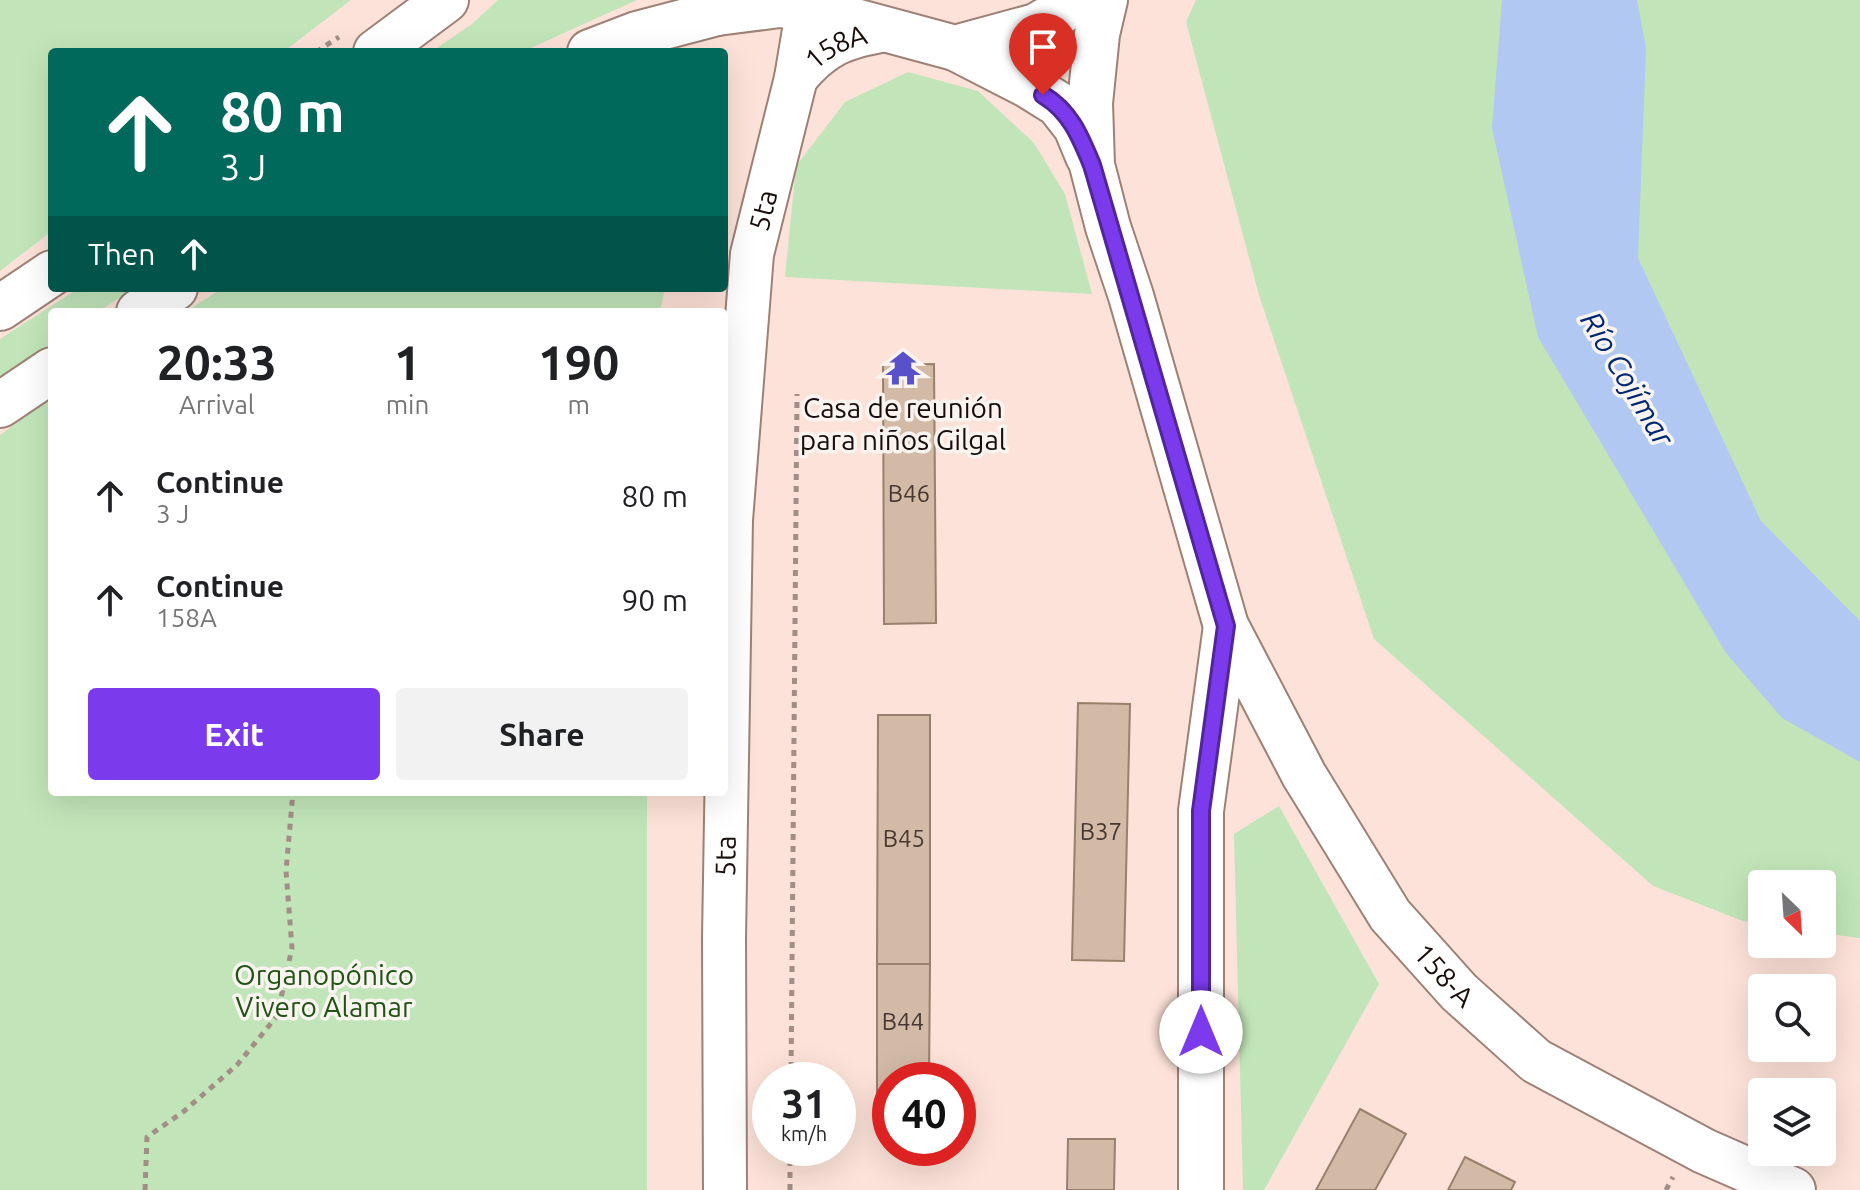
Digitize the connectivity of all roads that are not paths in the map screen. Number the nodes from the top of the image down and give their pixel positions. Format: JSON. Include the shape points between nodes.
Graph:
{"nodes":[{"id":1,"x":446,"y":0,"type":"edge"},
{"id":2,"x":851,"y":0,"type":"edge"},
{"id":3,"x":1081,"y":0,"type":"edge"},
{"id":4,"x":1105,"y":0,"type":"edge"},
{"id":5,"x":808,"y":4,"type":"edge"},
{"id":6,"x":732,"y":6,"type":"edge"},
{"id":7,"x":886,"y":30,"type":"junction"},
{"id":8,"x":381,"y":48,"type":"edge"},
{"id":9,"x":600,"y":48,"type":"edge"},
{"id":10,"x":955,"y":48,"type":"junction"},
{"id":11,"x":796,"y":78,"type":"junction"},
{"id":12,"x":1092,"y":165,"type":"junction"},
{"id":13,"x":48,"y":276,"type":"edge"},
{"id":14,"x":169,"y":292,"type":"edge"},
{"id":15,"x":0,"y":308,"type":"edge"},
{"id":16,"x":145,"y":308,"type":"edge"},
{"id":17,"x":48,"y":373,"type":"edge"},
{"id":18,"x":0,"y":405,"type":"edge"},
{"id":19,"x":1226,"y":626,"type":"junction"},
{"id":20,"x":728,"y":699,"type":"edge"},
{"id":21,"x":726,"y":796,"type":"edge"},
{"id":22,"x":725,"y":1190,"type":"edge"},
{"id":23,"x":1201,"y":1190,"type":"edge"},
{"id":24,"x":1793,"y":1190,"type":"edge"}],
"edges":[{"from":1,"to":8,"type":"street"},
{"from":2,"to":7,"type":"street","name":"158A"},
{"from":3,"to":10,"type":"street","name":"158A","via":[[1036,26]]},
{"from":4,"to":12,"type":"street","via":[[1090,103]]},
{"from":5,"to":6,"type":"street"},
{"from":5,"to":7,"type":"street"},
{"from":5,"to":11,"type":"street","name":"5ta"},
{"from":6,"to":9,"type":"street"},
{"from":7,"to":10,"type":"street","name":"158A"},
{"from":7,"to":11,"type":"street","name":"158A","via":[[830,45]]},
{"from":10,"to":12,"type":"street","name":"158A","via":[[1058,104],[1076,127]]},
{"from":11,"to":20,"type":"street","name":"5ta","via":[[752,254],[731,520]]},
{"from":12,"to":19,"type":"street"},
{"from":13,"to":15,"type":"street"},
{"from":14,"to":16,"type":"street"},
{"from":17,"to":18,"type":"street"},
{"from":19,"to":23,"type":"street","via":[[1201,811]]},
{"from":19,"to":24,"type":"street","name":"158-A","via":[[1304,775],[1390,915],[1459,992],[1536,1061],[1704,1151]]},
{"from":21,"to":22,"type":"street","name":"5ta"}]}
